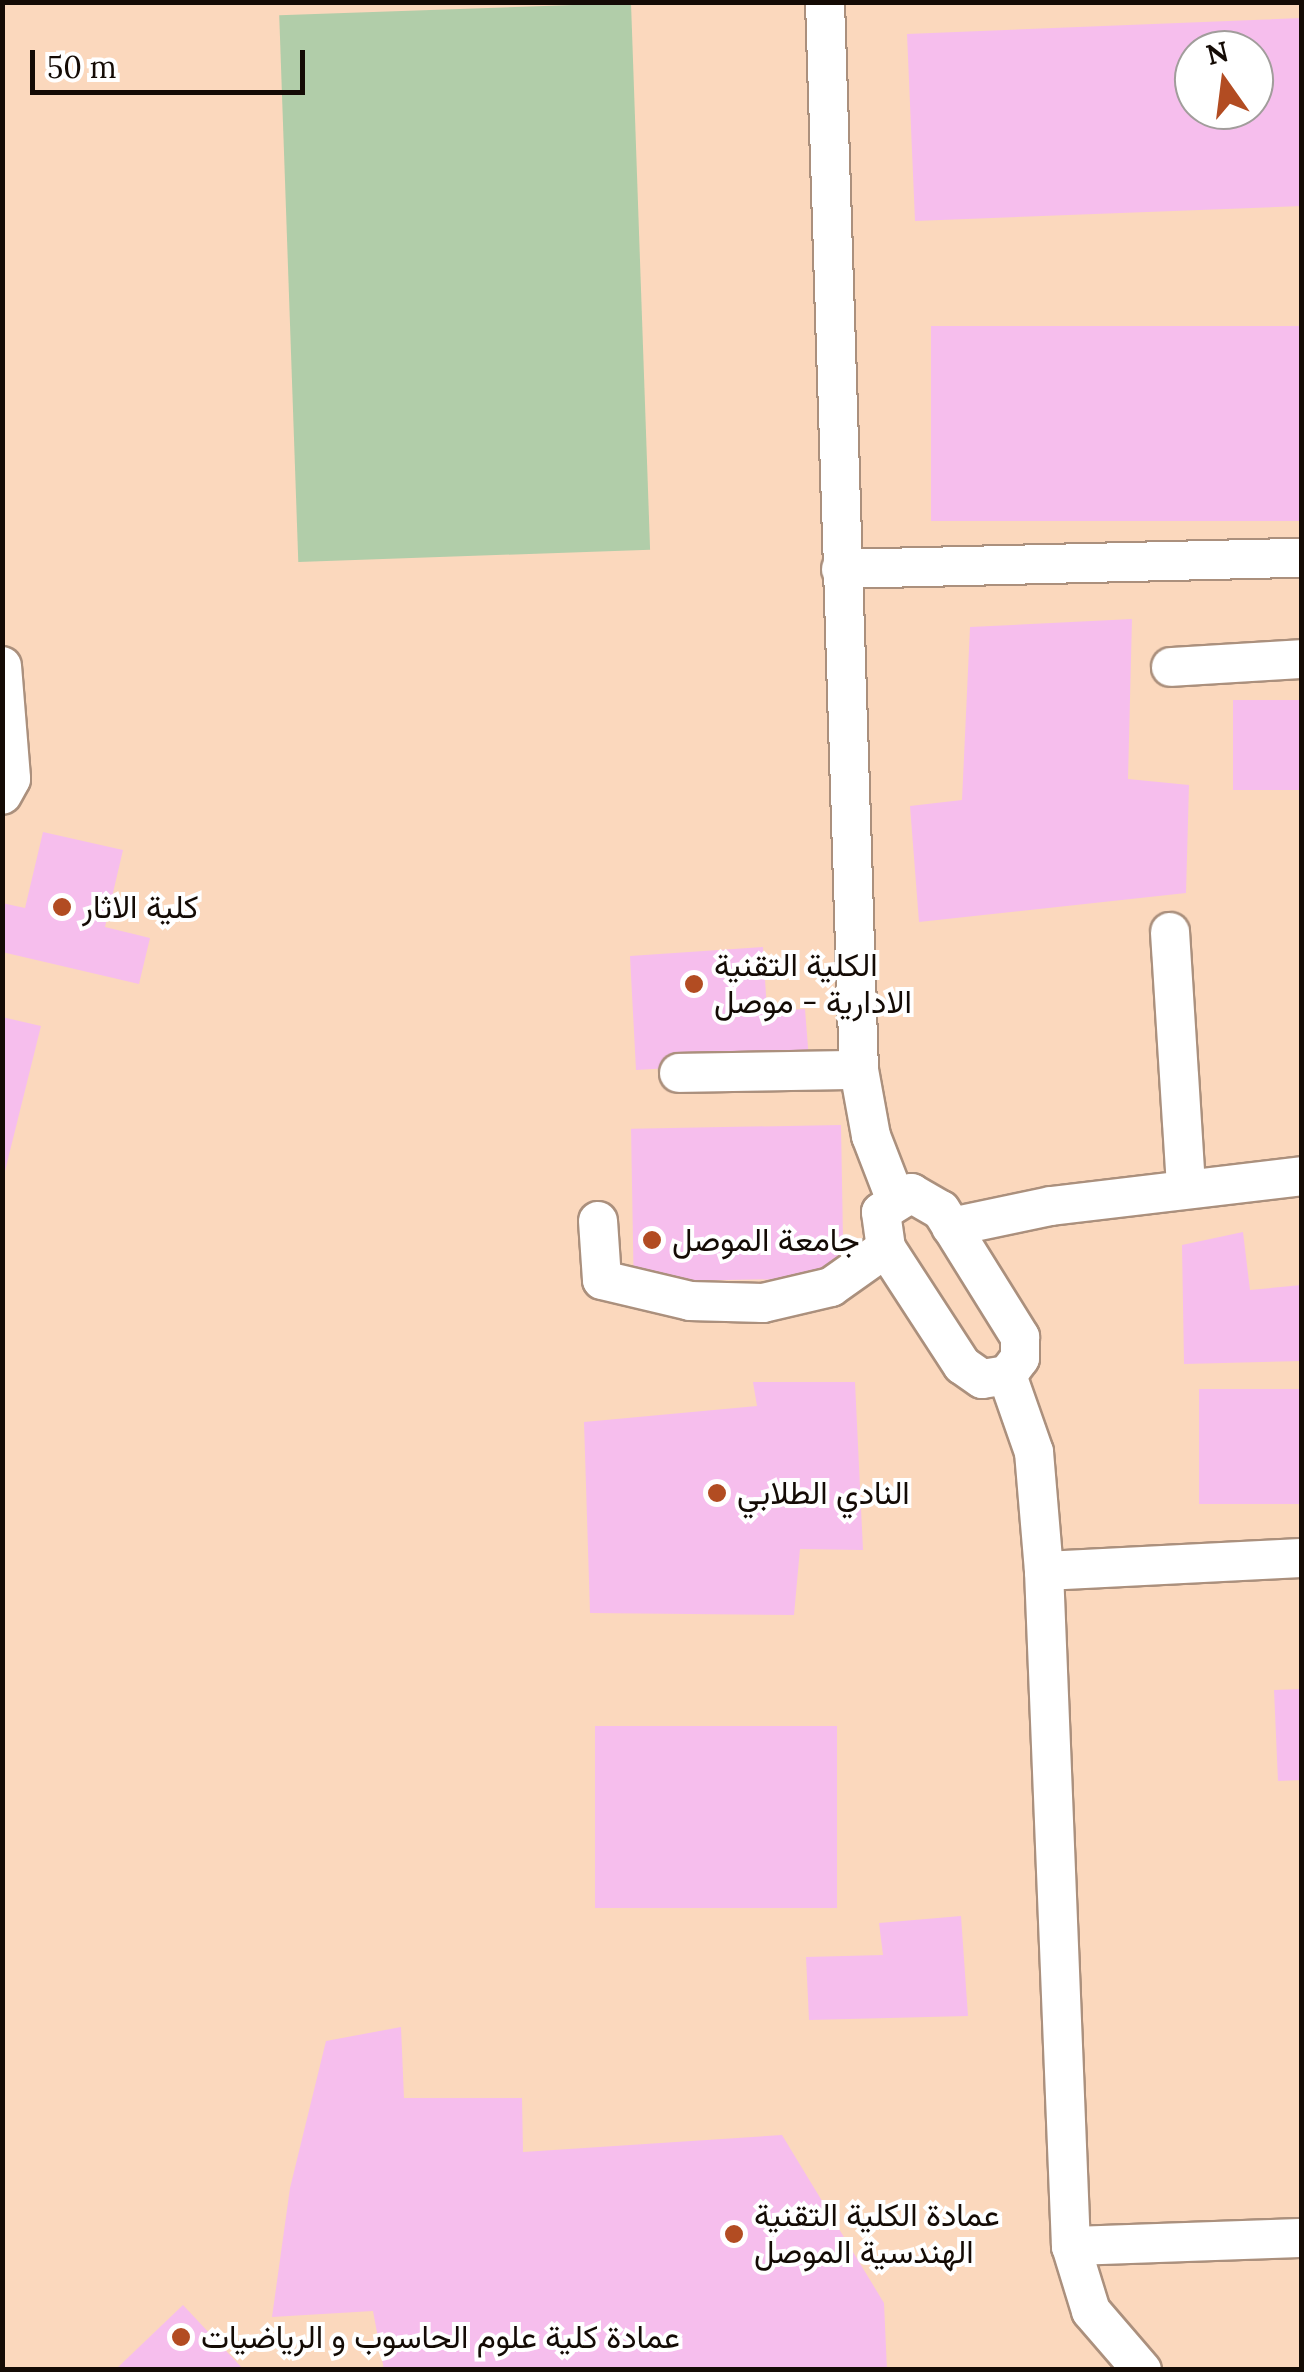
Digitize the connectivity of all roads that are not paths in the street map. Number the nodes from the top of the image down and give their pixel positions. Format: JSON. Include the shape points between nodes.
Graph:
{"nodes":[{"id":1,"x":825,"y":2,"type":"edge"},
{"id":2,"x":1302,"y":558,"type":"edge"},
{"id":3,"x":841,"y":569,"type":"junction"},
{"id":4,"x":1302,"y":659,"type":"edge"},
{"id":5,"x":2,"y":666,"type":"edge"},
{"id":6,"x":1170,"y":668,"type":"dead end"},
{"id":7,"x":2,"y":794,"type":"edge"},
{"id":8,"x":1170,"y":932,"type":"dead end"},
{"id":9,"x":859,"y":1070,"type":"junction"},
{"id":10,"x":679,"y":1073,"type":"dead end"},
{"id":11,"x":1302,"y":1176,"type":"edge"},
{"id":12,"x":1186,"y":1187,"type":"junction"},
{"id":13,"x":895,"y":1198,"type":"junction"},
{"id":14,"x":598,"y":1222,"type":"dead end"},
{"id":15,"x":952,"y":1227,"type":"junction"},
{"id":16,"x":886,"y":1248,"type":"junction"},
{"id":17,"x":1007,"y":1375,"type":"junction"},
{"id":18,"x":1302,"y":1558,"type":"edge"},
{"id":19,"x":1044,"y":1571,"type":"junction"},
{"id":20,"x":1302,"y":2238,"type":"edge"},
{"id":21,"x":1071,"y":2246,"type":"junction"},
{"id":22,"x":1142,"y":2370,"type":"edge"}],
"edges":[{"from":1,"to":3,"type":"lane"},
{"from":2,"to":3,"type":"lane"},
{"from":3,"to":9,"type":"lane"},
{"from":4,"to":6,"type":"lane"},
{"from":5,"to":7,"type":"lane","via":[[11,779]]},
{"from":8,"to":12,"type":"lane"},
{"from":9,"to":10,"type":"lane"},
{"from":9,"to":13,"type":"lane","via":[[870,1136]]},
{"from":11,"to":12,"type":"lane"},
{"from":12,"to":15,"type":"lane"},
{"from":13,"to":15,"type":"lane","via":[[929,1198]]},
{"from":13,"to":16,"type":"lane","via":[[881,1212]]},
{"from":14,"to":16,"type":"lane","via":[[602,1280],[690,1301],[762,1303],[831,1287]]},
{"from":15,"to":17,"type":"lane","via":[[1020,1337],[1020,1358]]},
{"from":16,"to":17,"type":"lane","via":[[971,1374]]},
{"from":17,"to":19,"type":"lane","via":[[1034,1452]]},
{"from":18,"to":19,"type":"lane"},
{"from":19,"to":21,"type":"lane"},
{"from":20,"to":21,"type":"lane"},
{"from":21,"to":22,"type":"lane","via":[[1091,2311]]}]}
